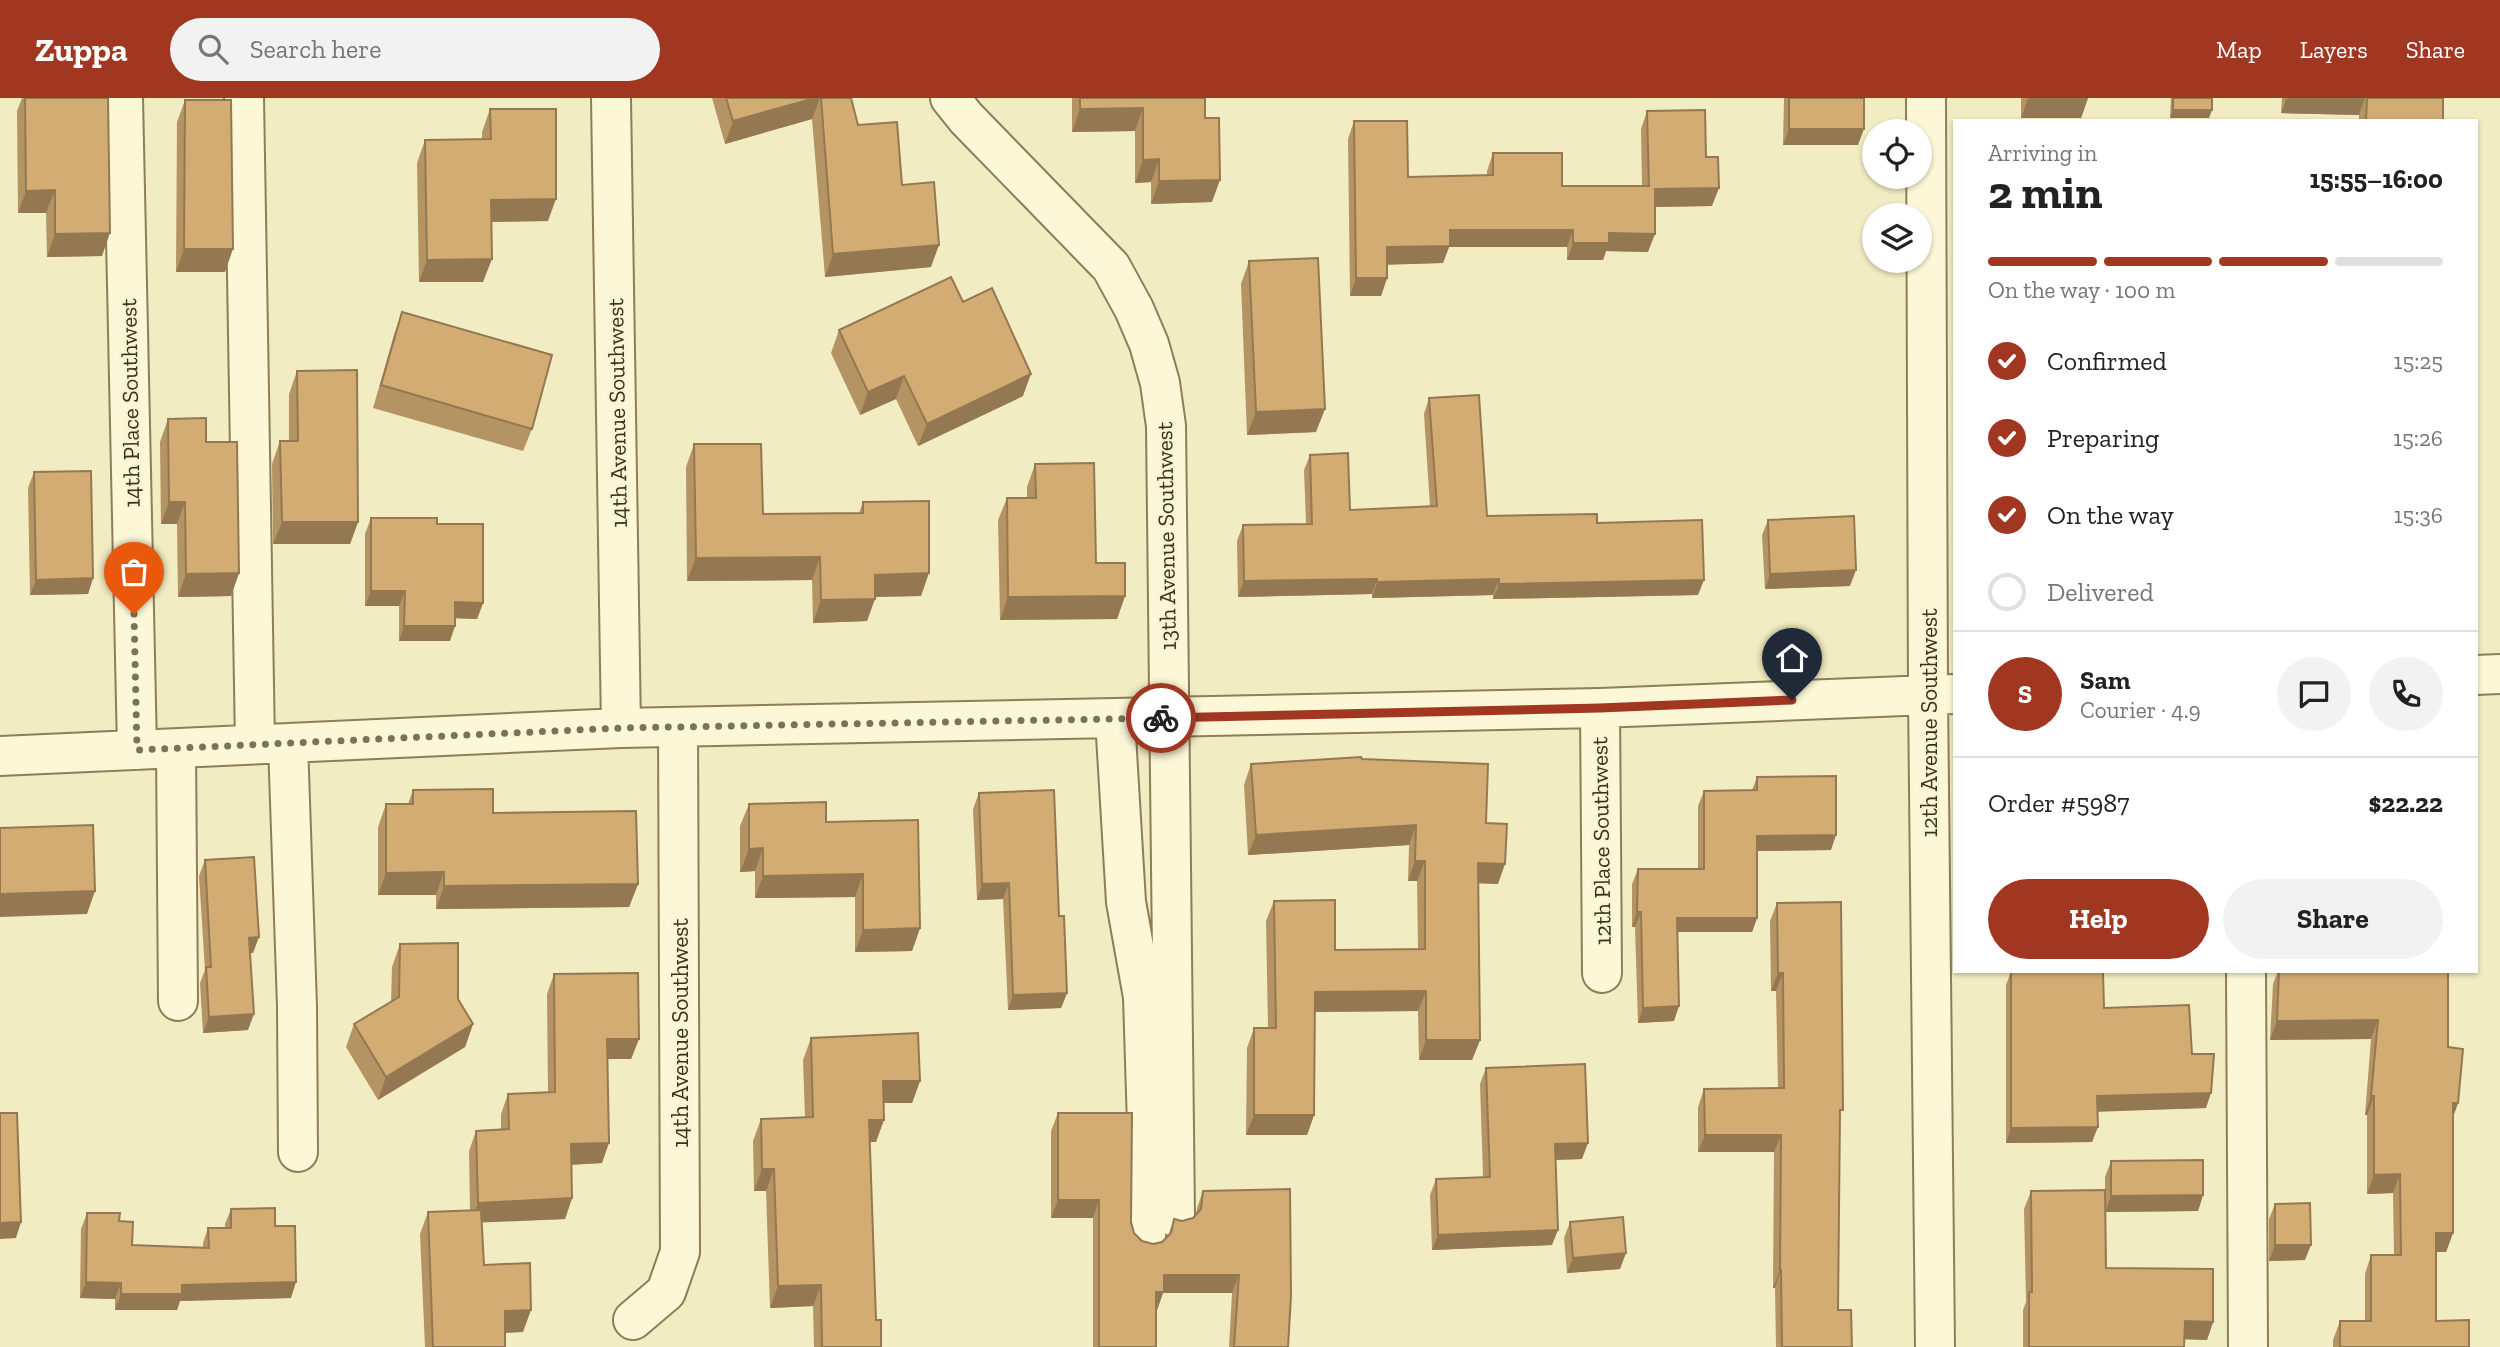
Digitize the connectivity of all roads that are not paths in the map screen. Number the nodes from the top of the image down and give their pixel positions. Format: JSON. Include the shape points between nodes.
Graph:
{"nodes":[{"id":1,"x":123,"y":98,"type":"edge"},
{"id":2,"x":244,"y":98,"type":"edge"},
{"id":3,"x":611,"y":98,"type":"edge"},
{"id":4,"x":950,"y":98,"type":"edge"},
{"id":5,"x":1926,"y":98,"type":"edge"},
{"id":6,"x":2500,"y":674,"type":"edge"},
{"id":7,"x":2478,"y":675,"type":"edge"},
{"id":8,"x":1942,"y":694,"type":"edge"},
{"id":9,"x":1600,"y":708,"type":"junction"},
{"id":10,"x":1170,"y":718,"type":"junction"},
{"id":11,"x":1115,"y":719,"type":"junction"},
{"id":12,"x":678,"y":727,"type":"junction"},
{"id":13,"x":621,"y":728,"type":"junction"},
{"id":14,"x":271,"y":744,"type":"junction"},
{"id":15,"x":176,"y":748,"type":"junction"},
{"id":16,"x":137,"y":750,"type":"junction"},
{"id":17,"x":0,"y":756,"type":"edge"},
{"id":18,"x":1602,"y":973,"type":"dead end"},
{"id":19,"x":2246,"y":973,"type":"edge"},
{"id":20,"x":178,"y":1001,"type":"dead end"},
{"id":21,"x":298,"y":1153,"type":"dead end"},
{"id":22,"x":633,"y":1320,"type":"dead end"},
{"id":23,"x":1936,"y":1347,"type":"edge"},
{"id":24,"x":2248,"y":1347,"type":"edge"}],
"edges":[{"from":1,"to":16,"type":"street","name":"14th Place Southwest"},
{"from":2,"to":14,"type":"street"},
{"from":3,"to":13,"type":"street","name":"14th Avenue Southwest"},
{"from":4,"to":10,"type":"street","name":"13th Avenue Southwest","via":[[1111,267],[1149,344],[1166,426]]},
{"from":5,"to":8,"type":"street","name":"12th Avenue Southwest"},
{"from":6,"to":7,"type":"street"},
{"from":8,"to":9,"type":"street"},
{"from":8,"to":23,"type":"street","name":"12th Avenue Southwest"},
{"from":9,"to":10,"type":"street"},
{"from":9,"to":18,"type":"street","name":"12th Place Southwest"},
{"from":10,"to":11,"type":"street"},
{"from":10,"to":11,"type":"street","name":"13th Avenue Southwest","via":[[1161,1228],[1148,1157],[1143,997],[1126,902]]},
{"from":11,"to":12,"type":"street"},
{"from":12,"to":13,"type":"street"},
{"from":12,"to":22,"type":"street","name":"14th Avenue Southwest","via":[[680,1252],[666,1292]]},
{"from":13,"to":14,"type":"street"},
{"from":14,"to":15,"type":"street"},
{"from":14,"to":21,"type":"street","via":[[297,1006]]},
{"from":15,"to":16,"type":"street"},
{"from":15,"to":20,"type":"street"},
{"from":16,"to":17,"type":"street"},
{"from":19,"to":24,"type":"street"}]}
